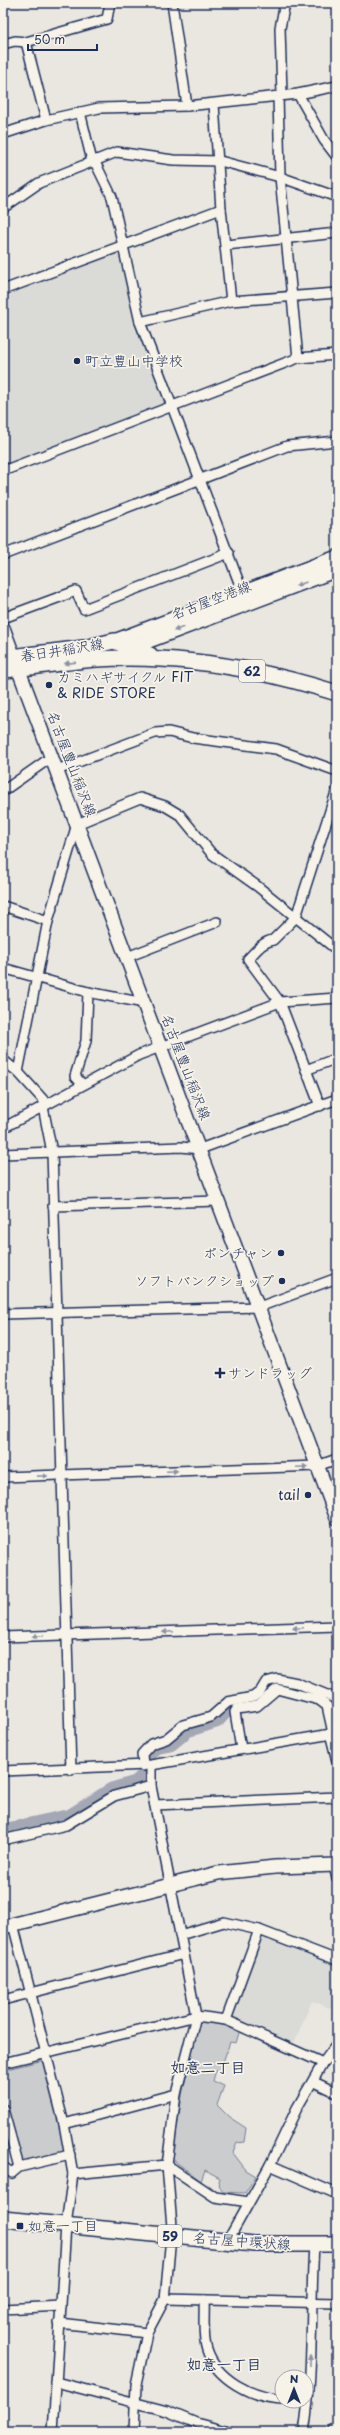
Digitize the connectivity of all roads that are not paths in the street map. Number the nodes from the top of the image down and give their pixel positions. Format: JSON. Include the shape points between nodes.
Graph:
{"nodes":[{"id":1,"x":110,"y":3,"type":"edge"},
{"id":2,"x":172,"y":3,"type":"edge"},
{"id":3,"x":282,"y":6,"type":"edge"},
{"id":4,"x":26,"y":42,"type":"junction"},
{"id":5,"x":3,"y":44,"type":"edge"},
{"id":6,"x":337,"y":86,"type":"edge"},
{"id":7,"x":298,"y":94,"type":"junction"},
{"id":8,"x":280,"y":95,"type":"junction"},
{"id":9,"x":214,"y":104,"type":"junction"},
{"id":10,"x":187,"y":106,"type":"junction"},
{"id":11,"x":80,"y":112,"type":"junction"},
{"id":12,"x":46,"y":120,"type":"junction"},
{"id":13,"x":3,"y":134,"type":"edge"},
{"id":14,"x":337,"y":157,"type":"edge"},
{"id":15,"x":93,"y":160,"type":"junction"},
{"id":16,"x":220,"y":161,"type":"junction"},
{"id":17,"x":280,"y":177,"type":"junction"},
{"id":18,"x":337,"y":197,"type":"edge"},
{"id":19,"x":3,"y":208,"type":"edge"},
{"id":20,"x":221,"y":209,"type":"junction"},
{"id":21,"x":337,"y":233,"type":"edge"},
{"id":22,"x":287,"y":238,"type":"junction"},
{"id":23,"x":226,"y":245,"type":"junction"},
{"id":24,"x":122,"y":246,"type":"junction"},
{"id":25,"x":3,"y":290,"type":"edge"},
{"id":26,"x":337,"y":293,"type":"edge"},
{"id":27,"x":293,"y":298,"type":"junction"},
{"id":28,"x":231,"y":301,"type":"junction"},
{"id":29,"x":140,"y":322,"type":"junction"},
{"id":30,"x":337,"y":355,"type":"edge"},
{"id":31,"x":298,"y":358,"type":"junction"},
{"id":32,"x":172,"y":407,"type":"junction"},
{"id":33,"x":337,"y":441,"type":"edge"},
{"id":34,"x":3,"y":471,"type":"edge"},
{"id":35,"x":201,"y":479,"type":"junction"},
{"id":36,"x":229,"y":553,"type":"junction"},
{"id":37,"x":3,"y":555,"type":"edge"},
{"id":38,"x":337,"y":557,"type":"edge"},
{"id":39,"x":337,"y":570,"type":"edge"},
{"id":40,"x":243,"y":592,"type":"junction"},
{"id":41,"x":3,"y":618,"type":"edge"},
{"id":42,"x":3,"y":628,"type":"edge"},
{"id":43,"x":114,"y":641,"type":"junction"},
{"id":44,"x":129,"y":648,"type":"junction"},
{"id":45,"x":97,"y":659,"type":"junction"},
{"id":46,"x":165,"y":660,"type":"junction"},
{"id":47,"x":12,"y":662,"type":"edge"},
{"id":48,"x":3,"y":670,"type":"edge"},
{"id":49,"x":337,"y":693,"type":"edge"},
{"id":50,"x":52,"y":756,"type":"junction"},
{"id":51,"x":57,"y":770,"type":"junction"},
{"id":52,"x":337,"y":771,"type":"edge"},
{"id":53,"x":337,"y":789,"type":"edge"},
{"id":54,"x":3,"y":791,"type":"edge"},
{"id":55,"x":77,"y":824,"type":"junction"},
{"id":56,"x":3,"y":906,"type":"edge"},
{"id":57,"x":296,"y":917,"type":"junction"},
{"id":58,"x":48,"y":922,"type":"junction"},
{"id":59,"x":218,"y":922,"type":"dead end"},
{"id":60,"x":337,"y":950,"type":"edge"},
{"id":61,"x":127,"y":957,"type":"junction"},
{"id":62,"x":3,"y":968,"type":"edge"},
{"id":63,"x":36,"y":978,"type":"junction"},
{"id":64,"x":88,"y":992,"type":"junction"},
{"id":65,"x":337,"y":998,"type":"edge"},
{"id":66,"x":280,"y":1002,"type":"junction"},
{"id":67,"x":144,"y":1003,"type":"junction"},
{"id":68,"x":161,"y":1047,"type":"junction"},
{"id":69,"x":337,"y":1058,"type":"edge"},
{"id":70,"x":3,"y":1060,"type":"edge"},
{"id":71,"x":306,"y":1070,"type":"junction"},
{"id":72,"x":18,"y":1072,"type":"junction"},
{"id":73,"x":82,"y":1084,"type":"junction"},
{"id":74,"x":337,"y":1099,"type":"edge"},
{"id":75,"x":45,"y":1105,"type":"junction"},
{"id":76,"x":320,"y":1106,"type":"junction"},
{"id":77,"x":3,"y":1128,"type":"edge"},
{"id":78,"x":200,"y":1149,"type":"junction"},
{"id":79,"x":52,"y":1152,"type":"junction"},
{"id":80,"x":3,"y":1154,"type":"edge"},
{"id":81,"x":218,"y":1201,"type":"junction"},
{"id":82,"x":53,"y":1206,"type":"junction"},
{"id":83,"x":337,"y":1278,"type":"edge"},
{"id":84,"x":259,"y":1307,"type":"junction"},
{"id":85,"x":56,"y":1312,"type":"junction"},
{"id":86,"x":3,"y":1314,"type":"edge"},
{"id":87,"x":337,"y":1459,"type":"edge"},
{"id":88,"x":317,"y":1466,"type":"junction"},
{"id":89,"x":62,"y":1475,"type":"junction"},
{"id":90,"x":3,"y":1477,"type":"edge"},
{"id":91,"x":337,"y":1518,"type":"edge"},
{"id":92,"x":337,"y":1626,"type":"edge"},
{"id":93,"x":68,"y":1635,"type":"junction"},
{"id":94,"x":3,"y":1637,"type":"edge"},
{"id":95,"x":337,"y":1699,"type":"edge"},
{"id":96,"x":333,"y":1733,"type":"edge"},
{"id":97,"x":241,"y":1749,"type":"junction"},
{"id":98,"x":337,"y":1761,"type":"edge"},
{"id":99,"x":147,"y":1765,"type":"junction"},
{"id":100,"x":71,"y":1770,"type":"junction"},
{"id":101,"x":3,"y":1771,"type":"edge"},
{"id":102,"x":151,"y":1786,"type":"junction"},
{"id":103,"x":337,"y":1797,"type":"edge"},
{"id":104,"x":155,"y":1805,"type":"junction"},
{"id":105,"x":3,"y":1840,"type":"edge"},
{"id":106,"x":336,"y":1865,"type":"edge"},
{"id":107,"x":337,"y":1879,"type":"edge"},
{"id":108,"x":169,"y":1883,"type":"junction"},
{"id":109,"x":8,"y":1925,"type":"edge"},
{"id":110,"x":260,"y":1930,"type":"junction"},
{"id":111,"x":180,"y":1935,"type":"junction"},
{"id":112,"x":184,"y":1954,"type":"junction"},
{"id":113,"x":337,"y":1960,"type":"edge"},
{"id":114,"x":31,"y":1993,"type":"junction"},
{"id":115,"x":3,"y":2000,"type":"edge"},
{"id":116,"x":196,"y":2016,"type":"junction"},
{"id":117,"x":226,"y":2020,"type":"junction"},
{"id":118,"x":337,"y":2044,"type":"edge"},
{"id":119,"x":46,"y":2052,"type":"junction"},
{"id":120,"x":3,"y":2063,"type":"edge"},
{"id":121,"x":323,"y":2063,"type":"junction"},
{"id":122,"x":314,"y":2082,"type":"junction"},
{"id":123,"x":176,"y":2094,"type":"junction"},
{"id":124,"x":337,"y":2094,"type":"edge"},
{"id":125,"x":3,"y":2109,"type":"edge"},
{"id":126,"x":64,"y":2124,"type":"junction"},
{"id":127,"x":70,"y":2155,"type":"junction"},
{"id":128,"x":167,"y":2165,"type":"junction"},
{"id":129,"x":270,"y":2165,"type":"junction"},
{"id":130,"x":3,"y":2167,"type":"edge"},
{"id":131,"x":19,"y":2167,"type":"junction"},
{"id":132,"x":73,"y":2174,"type":"junction"},
{"id":133,"x":337,"y":2194,"type":"edge"},
{"id":134,"x":249,"y":2202,"type":"junction"},
{"id":135,"x":3,"y":2219,"type":"edge"},
{"id":136,"x":66,"y":2225,"type":"junction"},
{"id":137,"x":171,"y":2236,"type":"junction"},
{"id":138,"x":227,"y":2242,"type":"junction"},
{"id":139,"x":337,"y":2244,"type":"edge"},
{"id":140,"x":314,"y":2245,"type":"junction"},
{"id":141,"x":165,"y":2299,"type":"junction"},
{"id":142,"x":204,"y":2300,"type":"junction"},
{"id":143,"x":310,"y":2302,"type":"junction"},
{"id":144,"x":337,"y":2303,"type":"edge"},
{"id":145,"x":61,"y":2306,"type":"junction"},
{"id":146,"x":3,"y":2309,"type":"edge"},
{"id":147,"x":59,"y":2323,"type":"junction"},
{"id":148,"x":147,"y":2334,"type":"junction"},
{"id":149,"x":309,"y":2369,"type":"edge"},
{"id":150,"x":56,"y":2382,"type":"junction"},
{"id":151,"x":274,"y":2399,"type":"edge"},
{"id":152,"x":134,"y":2404,"type":"junction"},
{"id":153,"x":307,"y":2409,"type":"edge"},
{"id":154,"x":337,"y":2426,"type":"edge"},
{"id":155,"x":53,"y":2432,"type":"edge"},
{"id":156,"x":134,"y":2432,"type":"edge"},
{"id":157,"x":229,"y":2432,"type":"edge"},
{"id":158,"x":304,"y":2432,"type":"edge"},
{"id":159,"x":332,"y":2432,"type":"edge"}],
"edges":[{"from":1,"to":4,"type":"street","via":[[107,19]]},
{"from":2,"to":10,"type":"street"},
{"from":3,"to":8,"type":"street"},
{"from":4,"to":5,"type":"street"},
{"from":4,"to":12,"type":"street"},
{"from":6,"to":7,"type":"street"},
{"from":7,"to":8,"type":"street"},
{"from":7,"to":14,"type":"street","via":[[324,140]]},
{"from":8,"to":9,"type":"street"},
{"from":8,"to":17,"type":"street"},
{"from":9,"to":10,"type":"street"},
{"from":9,"to":16,"type":"street"},
{"from":10,"to":11,"type":"street","via":[[99,108]]},
{"from":11,"to":12,"type":"street"},
{"from":11,"to":15,"type":"street"},
{"from":12,"to":13,"type":"street"},
{"from":15,"to":16,"type":"street","via":[[117,152],[150,154],[173,160]]},
{"from":15,"to":19,"type":"street","via":[[39,183]]},
{"from":15,"to":24,"type":"street","via":[[112,198]]},
{"from":16,"to":17,"type":"street"},
{"from":16,"to":20,"type":"street"},
{"from":17,"to":18,"type":"street"},
{"from":17,"to":22,"type":"street"},
{"from":20,"to":23,"type":"street"},
{"from":20,"to":24,"type":"street"},
{"from":21,"to":22,"type":"street"},
{"from":22,"to":23,"type":"street"},
{"from":22,"to":27,"type":"street"},
{"from":23,"to":28,"type":"street"},
{"from":24,"to":25,"type":"street"},
{"from":24,"to":29,"type":"street"},
{"from":26,"to":27,"type":"street"},
{"from":27,"to":28,"type":"street"},
{"from":27,"to":31,"type":"street"},
{"from":28,"to":29,"type":"street"},
{"from":29,"to":32,"type":"street"},
{"from":30,"to":31,"type":"street"},
{"from":31,"to":32,"type":"street"},
{"from":32,"to":34,"type":"street"},
{"from":32,"to":35,"type":"street"},
{"from":33,"to":35,"type":"street","via":[[287,446]]},
{"from":35,"to":36,"type":"street"},
{"from":35,"to":37,"type":"street"},
{"from":36,"to":40,"type":"street"},
{"from":36,"to":41,"type":"street","via":[[84,609],[76,591]]},
{"from":38,"to":40,"type":"main road","name":"名古屋空港線"},
{"from":39,"to":44,"type":"main road","name":"名古屋空港線","one_way":true},
{"from":40,"to":43,"type":"main road","name":"名古屋空港線"},
{"from":42,"to":47,"type":"main road","name":"名古屋豊山稲沢線"},
{"from":43,"to":44,"type":"main road","name":"春日井稲沢線","number":"62"},
{"from":43,"to":47,"type":"main road","name":"春日井稲沢線","number":"62"},
{"from":44,"to":45,"type":"main road","name":"名古屋空港線"},
{"from":44,"to":46,"type":"main road","name":"春日井稲沢線","number":"62"},
{"from":45,"to":46,"type":"main road","name":"春日井稲沢線","number":"62"},
{"from":45,"to":47,"type":"main road","name":"春日井稲沢線","number":"62","one_way":true},
{"from":46,"to":49,"type":"main road","name":"春日井稲沢線","number":"62","via":[[271,674]]},
{"from":47,"to":48,"type":"main road","name":"春日井稲沢線","number":"62"},
{"from":47,"to":50,"type":"main road","name":"名古屋豊山稲沢線"},
{"from":50,"to":51,"type":"main road","name":"名古屋豊山稲沢線"},
{"from":50,"to":54,"type":"street"},
{"from":51,"to":52,"type":"street","via":[[155,733],[169,732],[193,738],[276,749]]},
{"from":51,"to":55,"type":"main road","name":"名古屋豊山稲沢線"},
{"from":53,"to":57,"type":"street"},
{"from":55,"to":57,"type":"street","via":[[140,798],[165,806],[180,815],[212,854]]},
{"from":55,"to":58,"type":"street"},
{"from":55,"to":61,"type":"main road","name":"名古屋豊山稲沢線"},
{"from":56,"to":58,"type":"street"},
{"from":57,"to":60,"type":"street"},
{"from":57,"to":66,"type":"street","via":[[278,936],[259,947],[248,959]]},
{"from":58,"to":63,"type":"street"},
{"from":59,"to":61,"type":"street"},
{"from":61,"to":67,"type":"main road","name":"名古屋豊山稲沢線"},
{"from":62,"to":63,"type":"street"},
{"from":63,"to":64,"type":"street"},
{"from":63,"to":72,"type":"street"},
{"from":64,"to":67,"type":"street"},
{"from":64,"to":73,"type":"street","via":[[86,1041],[75,1076]]},
{"from":65,"to":66,"type":"street"},
{"from":66,"to":68,"type":"street"},
{"from":66,"to":71,"type":"street"},
{"from":67,"to":68,"type":"main road","name":"名古屋豊山稲沢線"},
{"from":68,"to":73,"type":"street","via":[[139,1055]]},
{"from":68,"to":78,"type":"main road","name":"名古屋豊山稲沢線"},
{"from":69,"to":71,"type":"street"},
{"from":70,"to":72,"type":"street"},
{"from":71,"to":76,"type":"street"},
{"from":72,"to":75,"type":"street"},
{"from":73,"to":75,"type":"street"},
{"from":74,"to":76,"type":"street"},
{"from":75,"to":77,"type":"street"},
{"from":75,"to":79,"type":"street"},
{"from":76,"to":78,"type":"street"},
{"from":78,"to":79,"type":"street","via":[[181,1147]]},
{"from":78,"to":81,"type":"main road","name":"名古屋豊山稲沢線"},
{"from":79,"to":80,"type":"street"},
{"from":79,"to":82,"type":"street"},
{"from":81,"to":82,"type":"street"},
{"from":81,"to":84,"type":"main road","name":"名古屋豊山稲沢線"},
{"from":82,"to":85,"type":"street"},
{"from":83,"to":84,"type":"street"},
{"from":84,"to":85,"type":"street"},
{"from":84,"to":88,"type":"main road","name":"名古屋豊山稲沢線"},
{"from":85,"to":86,"type":"street"},
{"from":85,"to":89,"type":"street"},
{"from":87,"to":88,"type":"street"},
{"from":89,"to":88,"type":"street","one_way":true},
{"from":88,"to":91,"type":"main road","name":"名古屋豊山稲沢線"},
{"from":90,"to":89,"type":"street","one_way":true},
{"from":89,"to":93,"type":"street"},
{"from":92,"to":93,"type":"street","one_way":true},
{"from":93,"to":94,"type":"street","one_way":true},
{"from":93,"to":100,"type":"street"},
{"from":95,"to":99,"type":"street","via":[[297,1683],[277,1679],[266,1682],[260,1692],[253,1696],[228,1702],[211,1717],[183,1725],[166,1739],[151,1744],[142,1754]]},
{"from":96,"to":97,"type":"street"},
{"from":96,"to":97,"type":"street","via":[[327,1706],[318,1700],[277,1689],[258,1706],[236,1709]]},
{"from":96,"to":98,"type":"street"},
{"from":97,"to":99,"type":"street"},
{"from":99,"to":100,"type":"street"},
{"from":99,"to":102,"type":"street"},
{"from":100,"to":101,"type":"street"},
{"from":102,"to":104,"type":"street"},
{"from":102,"to":105,"type":"street","via":[[114,1796],[66,1825]]},
{"from":103,"to":104,"type":"street"},
{"from":104,"to":108,"type":"street"},
{"from":106,"to":107,"type":"street"},
{"from":106,"to":108,"type":"main road","via":[[225,1872]]},
{"from":108,"to":109,"type":"main road"},
{"from":108,"to":111,"type":"street"},
{"from":109,"to":114,"type":"street"},
{"from":110,"to":111,"type":"street","via":[[224,1922]]},
{"from":110,"to":113,"type":"street"},
{"from":110,"to":117,"type":"street"},
{"from":111,"to":112,"type":"street"},
{"from":112,"to":114,"type":"street"},
{"from":112,"to":116,"type":"street"},
{"from":114,"to":115,"type":"street"},
{"from":114,"to":119,"type":"street"},
{"from":116,"to":117,"type":"street"},
{"from":116,"to":119,"type":"street"},
{"from":116,"to":123,"type":"street"},
{"from":117,"to":121,"type":"street"},
{"from":118,"to":121,"type":"street"},
{"from":119,"to":120,"type":"street"},
{"from":119,"to":126,"type":"street"},
{"from":121,"to":122,"type":"street"},
{"from":122,"to":124,"type":"street"},
{"from":122,"to":129,"type":"street","via":[[297,2108]]},
{"from":123,"to":126,"type":"street"},
{"from":123,"to":128,"type":"street"},
{"from":125,"to":131,"type":"street"},
{"from":126,"to":127,"type":"street"},
{"from":127,"to":131,"type":"street"},
{"from":127,"to":132,"type":"street"},
{"from":128,"to":132,"type":"street"},
{"from":128,"to":134,"type":"street","via":[[215,2197]]},
{"from":128,"to":137,"type":"street"},
{"from":129,"to":133,"type":"street"},
{"from":129,"to":134,"type":"street"},
{"from":130,"to":131,"type":"street","via":[[12,2173]]},
{"from":132,"to":136,"type":"street"},
{"from":134,"to":138,"type":"street"},
{"from":135,"to":136,"type":"main road","name":"名古屋中環状線","number":"59"},
{"from":136,"to":137,"type":"main road","name":"名古屋中環状線","number":"59"},
{"from":136,"to":145,"type":"street"},
{"from":137,"to":138,"type":"main road","name":"名古屋中環状線","number":"59"},
{"from":137,"to":141,"type":"street"},
{"from":138,"to":140,"type":"main road","name":"名古屋中環状線","number":"59"},
{"from":139,"to":140,"type":"main road","name":"名古屋中環状線","number":"59"},
{"from":140,"to":143,"type":"street"},
{"from":141,"to":142,"type":"street"},
{"from":141,"to":148,"type":"street"},
{"from":142,"to":143,"type":"street"},
{"from":142,"to":151,"type":"street","via":[[206,2348],[214,2368],[249,2391]]},
{"from":143,"to":144,"type":"street"},
{"from":149,"to":143,"type":"street","one_way":true},
{"from":145,"to":146,"type":"street"},
{"from":145,"to":147,"type":"street"},
{"from":147,"to":148,"type":"street"},
{"from":147,"to":150,"type":"street"},
{"from":148,"to":152,"type":"street"},
{"from":150,"to":152,"type":"street"},
{"from":150,"to":155,"type":"street"},
{"from":152,"to":156,"type":"street"},
{"from":152,"to":157,"type":"street","via":[[167,2411],[196,2423]]},
{"from":153,"to":158,"type":"street"},
{"from":154,"to":159,"type":"street"}]}
